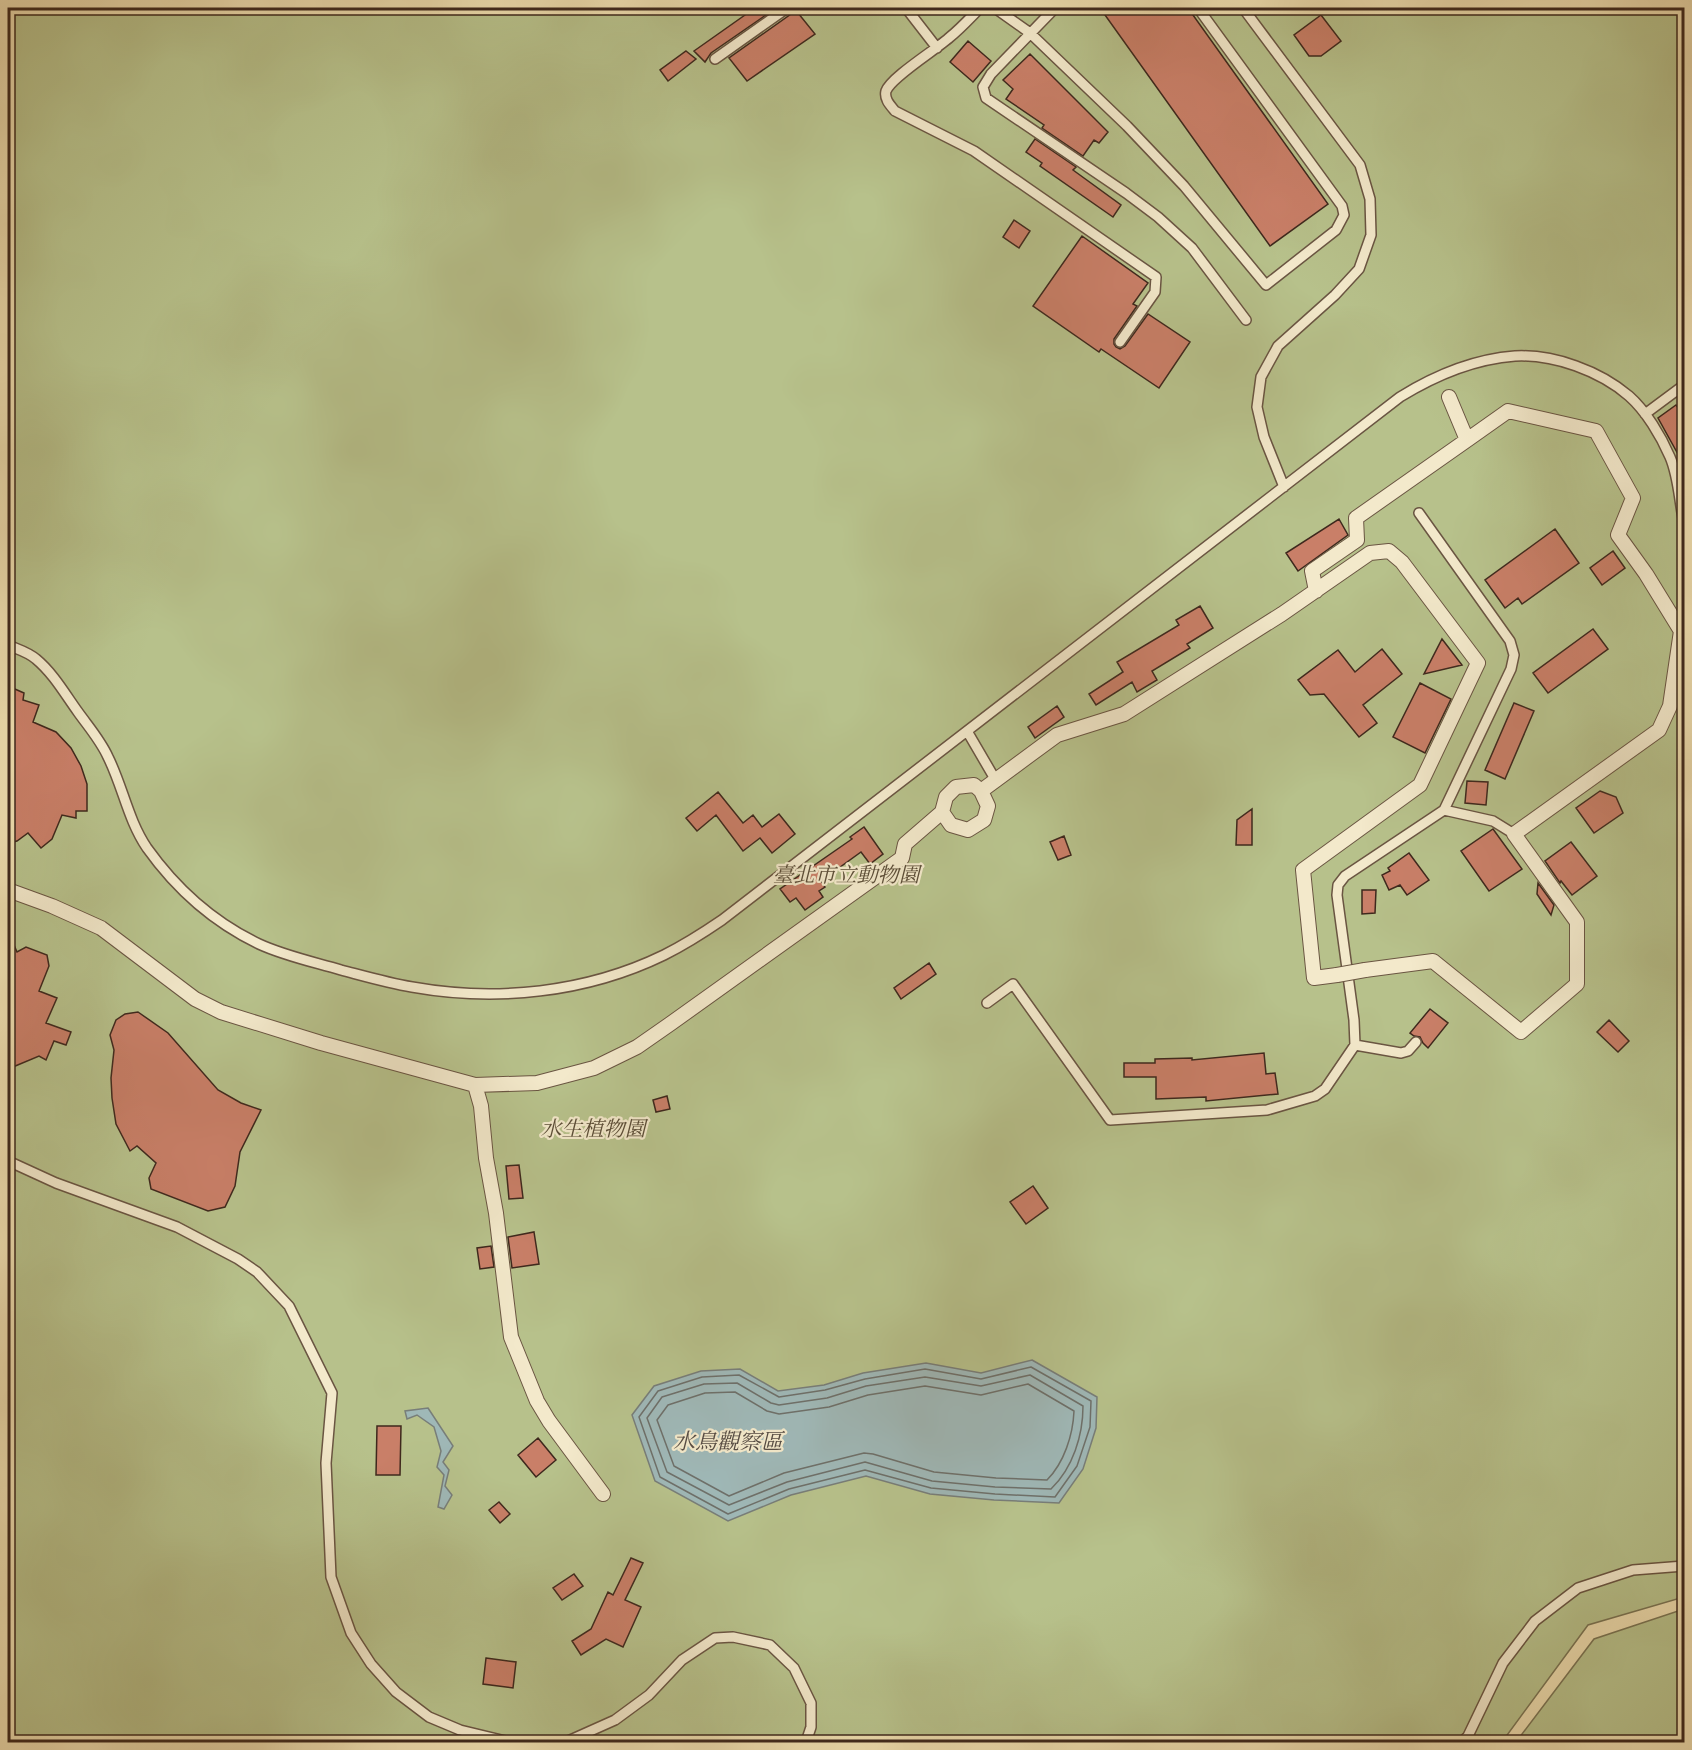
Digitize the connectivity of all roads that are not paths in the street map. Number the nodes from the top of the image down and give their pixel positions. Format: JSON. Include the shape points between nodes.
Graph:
{"nodes":[{"id":1,"x":787,"y":8,"type":"edge"},
{"id":2,"x":906,"y":8,"type":"edge"},
{"id":3,"x":980,"y":8,"type":"edge"},
{"id":4,"x":995,"y":8,"type":"edge"},
{"id":5,"x":1055,"y":8,"type":"edge"},
{"id":6,"x":1198,"y":8,"type":"edge"},
{"id":7,"x":1243,"y":8,"type":"edge"},
{"id":8,"x":1030,"y":33,"type":"junction"},
{"id":9,"x":937,"y":48,"type":"junction"},
{"id":10,"x":715,"y":59,"type":"dead end"},
{"id":11,"x":1246,"y":320,"type":"dead end"},
{"id":12,"x":1120,"y":342,"type":"dead end"},
{"id":13,"x":1684,"y":385,"type":"edge"},
{"id":14,"x":1449,"y":397,"type":"dead end"},
{"id":15,"x":1645,"y":414,"type":"junction"},
{"id":16,"x":1467,"y":440,"type":"junction"},
{"id":17,"x":1284,"y":487,"type":"junction"},
{"id":18,"x":1419,"y":513,"type":"dead end"},
{"id":19,"x":1684,"y":524,"type":"edge"},
{"id":20,"x":1316,"y":591,"type":"junction"},
{"id":21,"x":8,"y":645,"type":"edge"},
{"id":22,"x":967,"y":731,"type":"junction"},
{"id":23,"x":995,"y":779,"type":"junction"},
{"id":24,"x":981,"y":791,"type":"junction"},
{"id":25,"x":1444,"y":810,"type":"junction"},
{"id":26,"x":942,"y":812,"type":"junction"},
{"id":27,"x":1514,"y":834,"type":"junction"},
{"id":28,"x":8,"y":890,"type":"edge"},
{"id":29,"x":987,"y":1003,"type":"dead end"},
{"id":30,"x":1416,"y":1042,"type":"dead end"},
{"id":31,"x":1355,"y":1045,"type":"junction"},
{"id":32,"x":475,"y":1085,"type":"junction"},
{"id":33,"x":8,"y":1161,"type":"edge"},
{"id":34,"x":603,"y":1494,"type":"dead end"},
{"id":35,"x":1684,"y":1566,"type":"edge"},
{"id":36,"x":509,"y":1743,"type":"edge"},
{"id":37,"x":551,"y":1743,"type":"edge"},
{"id":38,"x":806,"y":1743,"type":"edge"},
{"id":39,"x":1462,"y":1743,"type":"edge"}],
"edges":[{"from":1,"to":10,"type":"lane"},
{"from":2,"to":9,"type":"lane"},
{"from":3,"to":9,"type":"lane"},
{"from":4,"to":8,"type":"lane"},
{"from":5,"to":8,"type":"lane"},
{"from":6,"to":8,"type":"lane","via":[[1344,214],[1336,230],[1266,285],[1184,186]]},
{"from":7,"to":17,"type":"lane","via":[[1360,165],[1370,199],[1371,235],[1359,269],[1278,346],[1261,377],[1257,407]]},
{"from":8,"to":11,"type":"lane","via":[[991,74],[983,87],[986,98],[1158,217],[1192,248]]},
{"from":9,"to":12,"type":"lane","via":[[887,88],[889,104],[895,111],[974,151],[1156,277],[1155,292]]},
{"from":13,"to":15,"type":"lane"},
{"from":14,"to":16,"type":"street"},
{"from":15,"to":17,"type":"lane","via":[[1610,382],[1571,364],[1517,356],[1489,360],[1416,387]]},
{"from":15,"to":19,"type":"lane","via":[[1670,457]]},
{"from":16,"to":20,"type":"street","via":[[1356,518],[1357,540],[1312,571]]},
{"from":16,"to":27,"type":"street","via":[[1508,411],[1596,431],[1633,498],[1618,535],[1647,574],[1681,632],[1670,706],[1659,730]]},
{"from":17,"to":22,"type":"lane"},
{"from":18,"to":25,"type":"lane","via":[[1510,641],[1514,655],[1511,669]]},
{"from":20,"to":23,"type":"street","via":[[1124,714],[1057,735]]},
{"from":20,"to":27,"type":"street","bridge":true,"via":[[1370,553],[1389,551],[1402,562],[1478,663],[1420,785],[1303,870],[1314,978],[1433,961],[1521,1032],[1577,984],[1577,922]]},
{"from":21,"to":22,"type":"lane","via":[[34,657],[49,672],[108,757],[144,843],[196,904],[229,928],[276,951],[374,979],[457,993],[519,993],[559,988],[599,980],[664,955],[722,920]]},
{"from":22,"to":23,"type":"lane"},
{"from":23,"to":24,"type":"street"},
{"from":24,"to":26,"type":"street","via":[[974,785],[956,787],[945,797]]},
{"from":24,"to":26,"type":"street","via":[[988,806],[984,820],[968,830],[951,825]]},
{"from":25,"to":27,"type":"lane","via":[[1493,821]]},
{"from":25,"to":31,"type":"lane","via":[[1345,876],[1338,885]]},
{"from":26,"to":32,"type":"street","via":[[905,844],[902,858],[637,1047],[594,1068],[537,1083]]},
{"from":28,"to":32,"type":"street","via":[[101,927],[195,999],[221,1012]]},
{"from":29,"to":31,"type":"lane","via":[[1013,984],[1110,1120],[1268,1110],[1297,1102],[1325,1089]]},
{"from":30,"to":31,"type":"lane","via":[[1401,1053]]},
{"from":32,"to":34,"type":"street","via":[[511,1337],[537,1401]]},
{"from":33,"to":36,"type":"lane","via":[[56,1183],[177,1227],[257,1272],[290,1306],[332,1393],[326,1463],[331,1577],[351,1633],[396,1692],[429,1717]]},
{"from":35,"to":39,"type":"lane","via":[[1633,1570],[1578,1588],[1535,1621],[1503,1663]]},
{"from":37,"to":38,"type":"lane","via":[[568,1741],[615,1720],[649,1695],[682,1660],[716,1638],[733,1637],[770,1645],[794,1668],[811,1703]]}]}
